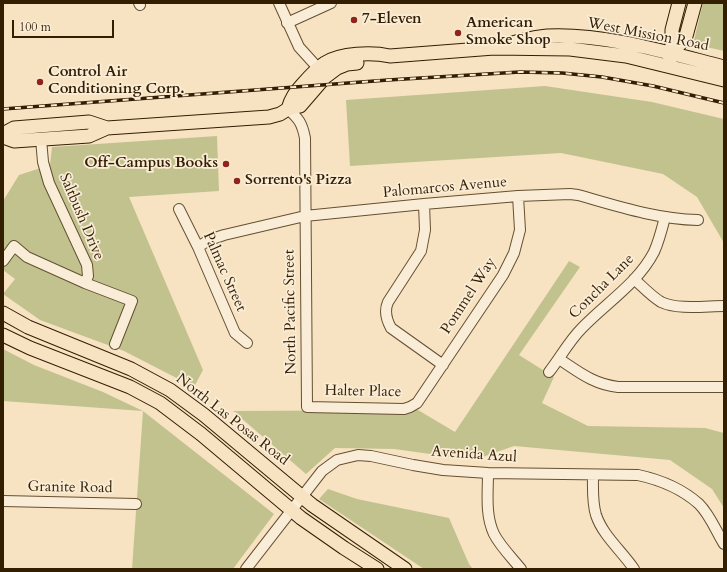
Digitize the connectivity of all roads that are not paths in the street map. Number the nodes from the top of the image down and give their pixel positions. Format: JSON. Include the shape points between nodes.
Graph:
{"nodes":[{"id":1,"x":278,"y":3,"type":"edge"},
{"id":2,"x":331,"y":3,"type":"edge"},
{"id":3,"x":679,"y":3,"type":"edge"},
{"id":4,"x":695,"y":3,"type":"edge"},
{"id":5,"x":287,"y":23,"type":"junction"},
{"id":6,"x":390,"y":56,"type":"junction"},
{"id":7,"x":670,"y":60,"type":"junction"},
{"id":8,"x":724,"y":67,"type":"edge"},
{"id":9,"x":318,"y":68,"type":"junction"},
{"id":10,"x":724,"y":80,"type":"edge"},
{"id":11,"x":288,"y":108,"type":"junction"},
{"id":12,"x":82,"y":123,"type":"junction"},
{"id":13,"x":107,"y":128,"type":"junction"},
{"id":14,"x":3,"y":135,"type":"edge"},
{"id":15,"x":41,"y":139,"type":"junction"},
{"id":16,"x":518,"y":196,"type":"junction"},
{"id":17,"x":424,"y":204,"type":"junction"},
{"id":18,"x":179,"y":210,"type":"dead end"},
{"id":19,"x":305,"y":216,"type":"junction"},
{"id":20,"x":665,"y":217,"type":"junction"},
{"id":21,"x":698,"y":220,"type":"dead end"},
{"id":22,"x":198,"y":247,"type":"junction"},
{"id":23,"x":3,"y":261,"type":"edge"},
{"id":24,"x":634,"y":279,"type":"junction"},
{"id":25,"x":85,"y":283,"type":"junction"},
{"id":26,"x":724,"y":306,"type":"edge"},
{"id":27,"x":3,"y":313,"type":"edge"},
{"id":28,"x":3,"y":335,"type":"edge"},
{"id":29,"x":115,"y":344,"type":"dead end"},
{"id":30,"x":247,"y":344,"type":"dead end"},
{"id":31,"x":559,"y":359,"type":"junction"},
{"id":32,"x":443,"y":365,"type":"junction"},
{"id":33,"x":549,"y":372,"type":"dead end"},
{"id":34,"x":724,"y":387,"type":"edge"},
{"id":35,"x":418,"y":403,"type":"joint"},
{"id":36,"x":307,"y":407,"type":"joint"},
{"id":37,"x":488,"y":473,"type":"junction"},
{"id":38,"x":593,"y":475,"type":"junction"},
{"id":39,"x":302,"y":497,"type":"junction"},
{"id":40,"x":3,"y":501,"type":"edge"},
{"id":41,"x":136,"y":504,"type":"dead end"},
{"id":42,"x":291,"y":510,"type":"junction"},
{"id":43,"x":724,"y":544,"type":"edge"},
{"id":44,"x":246,"y":569,"type":"edge"},
{"id":45,"x":377,"y":569,"type":"edge"},
{"id":46,"x":405,"y":569,"type":"edge"},
{"id":47,"x":521,"y":569,"type":"edge"},
{"id":48,"x":634,"y":569,"type":"edge"}],
"edges":[{"from":1,"to":5,"type":"street"},
{"from":2,"to":5,"type":"street"},
{"from":3,"to":7,"type":"main road","via":[[672,30]]},
{"from":4,"to":7,"type":"main road","via":[[686,36]]},
{"from":5,"to":9,"type":"street","via":[[300,47]]},
{"from":6,"to":7,"type":"main road","name":"West Mission Road","via":[[494,48],[578,50]]},
{"from":6,"to":9,"type":"main road","name":"West Mission Road","via":[[378,53],[341,57]]},
{"from":6,"to":11,"type":"main road","name":"West Mission Road","via":[[376,62],[347,64],[337,68],[300,106]]},
{"from":7,"to":8,"type":"main road","name":"West Mission Road"},
{"from":7,"to":10,"type":"main road","name":"West Mission Road"},
{"from":9,"to":11,"type":"main road","name":"West Mission Road","via":[[291,98]]},
{"from":11,"to":13,"type":"main road","name":"West Mission Road","via":[[269,117]]},
{"from":11,"to":19,"type":"street","name":"North Pacific Street","via":[[299,119],[305,138]]},
{"from":12,"to":13,"type":"main road","name":"West Mission Road","via":[[89,122]]},
{"from":12,"to":14,"type":"main road","name":"West Mission Road","via":[[14,128]]},
{"from":12,"to":15,"type":"main road","via":[[72,130],[41,132]]},
{"from":13,"to":15,"type":"main road","name":"West Mission Road","via":[[88,136]]},
{"from":14,"to":15,"type":"main road","name":"West Mission Road","via":[[14,141]]},
{"from":15,"to":25,"type":"street","name":"Saltbush Drive","via":[[48,184],[87,265],[88,276]]},
{"from":16,"to":17,"type":"street","name":"Palomarcos Avenue"},
{"from":16,"to":20,"type":"street","name":"Palomarcos Avenue","via":[[578,195]]},
{"from":16,"to":32,"type":"street","name":"Pommel Way","via":[[520,230],[514,253],[503,275]]},
{"from":17,"to":19,"type":"street","name":"Palomarcos Avenue"},
{"from":17,"to":32,"type":"street","via":[[425,230],[421,251],[388,302],[386,320],[391,328]]},
{"from":18,"to":22,"type":"street","name":"Palmac Street"},
{"from":19,"to":22,"type":"street","name":"Palomarcos Avenue","via":[[224,235]]},
{"from":19,"to":36,"type":"street","name":"North Pacific Street"},
{"from":20,"to":21,"type":"street","name":"Palomarcos Avenue"},
{"from":20,"to":24,"type":"street","name":"Concha Lane","via":[[654,252]]},
{"from":22,"to":30,"type":"street","name":"Palmac Street","via":[[236,333]]},
{"from":23,"to":25,"type":"street","via":[[14,246],[27,257]]},
{"from":24,"to":26,"type":"street","via":[[661,302],[673,306]]},
{"from":24,"to":31,"type":"street","name":"Concha Lane","via":[[582,328]]},
{"from":25,"to":29,"type":"street","via":[[132,301]]},
{"from":27,"to":39,"type":"main road","name":"North Las Posas Road","via":[[35,330],[131,369],[170,390]]},
{"from":28,"to":42,"type":"main road","name":"North Las Posas Road","via":[[30,348],[130,386],[160,403]]},
{"from":31,"to":33,"type":"street","name":"Concha Lane"},
{"from":31,"to":34,"type":"street","via":[[604,386]]},
{"from":32,"to":35,"type":"street","name":"Pommel Way"},
{"from":35,"to":36,"type":"street","name":"Halter Place","via":[[404,409]]},
{"from":37,"to":38,"type":"street","name":"Avenida Azul"},
{"from":37,"to":39,"type":"street","name":"Avenida Azul","via":[[443,470],[358,455],[337,460],[322,471]]},
{"from":37,"to":47,"type":"street","via":[[490,523],[495,536]]},
{"from":38,"to":43,"type":"street","name":"Avenida Azul","via":[[638,475],[655,478],[678,488],[699,505]]},
{"from":38,"to":48,"type":"street","via":[[596,516],[603,530]]},
{"from":39,"to":42,"type":"street","name":"Avenida Azul"},
{"from":39,"to":46,"type":"main road","name":"North Las Posas Road"},
{"from":40,"to":41,"type":"street","name":"Granite Road"},
{"from":42,"to":44,"type":"street","name":"Avenida Azul"},
{"from":42,"to":45,"type":"main road","name":"North Las Posas Road"}]}
